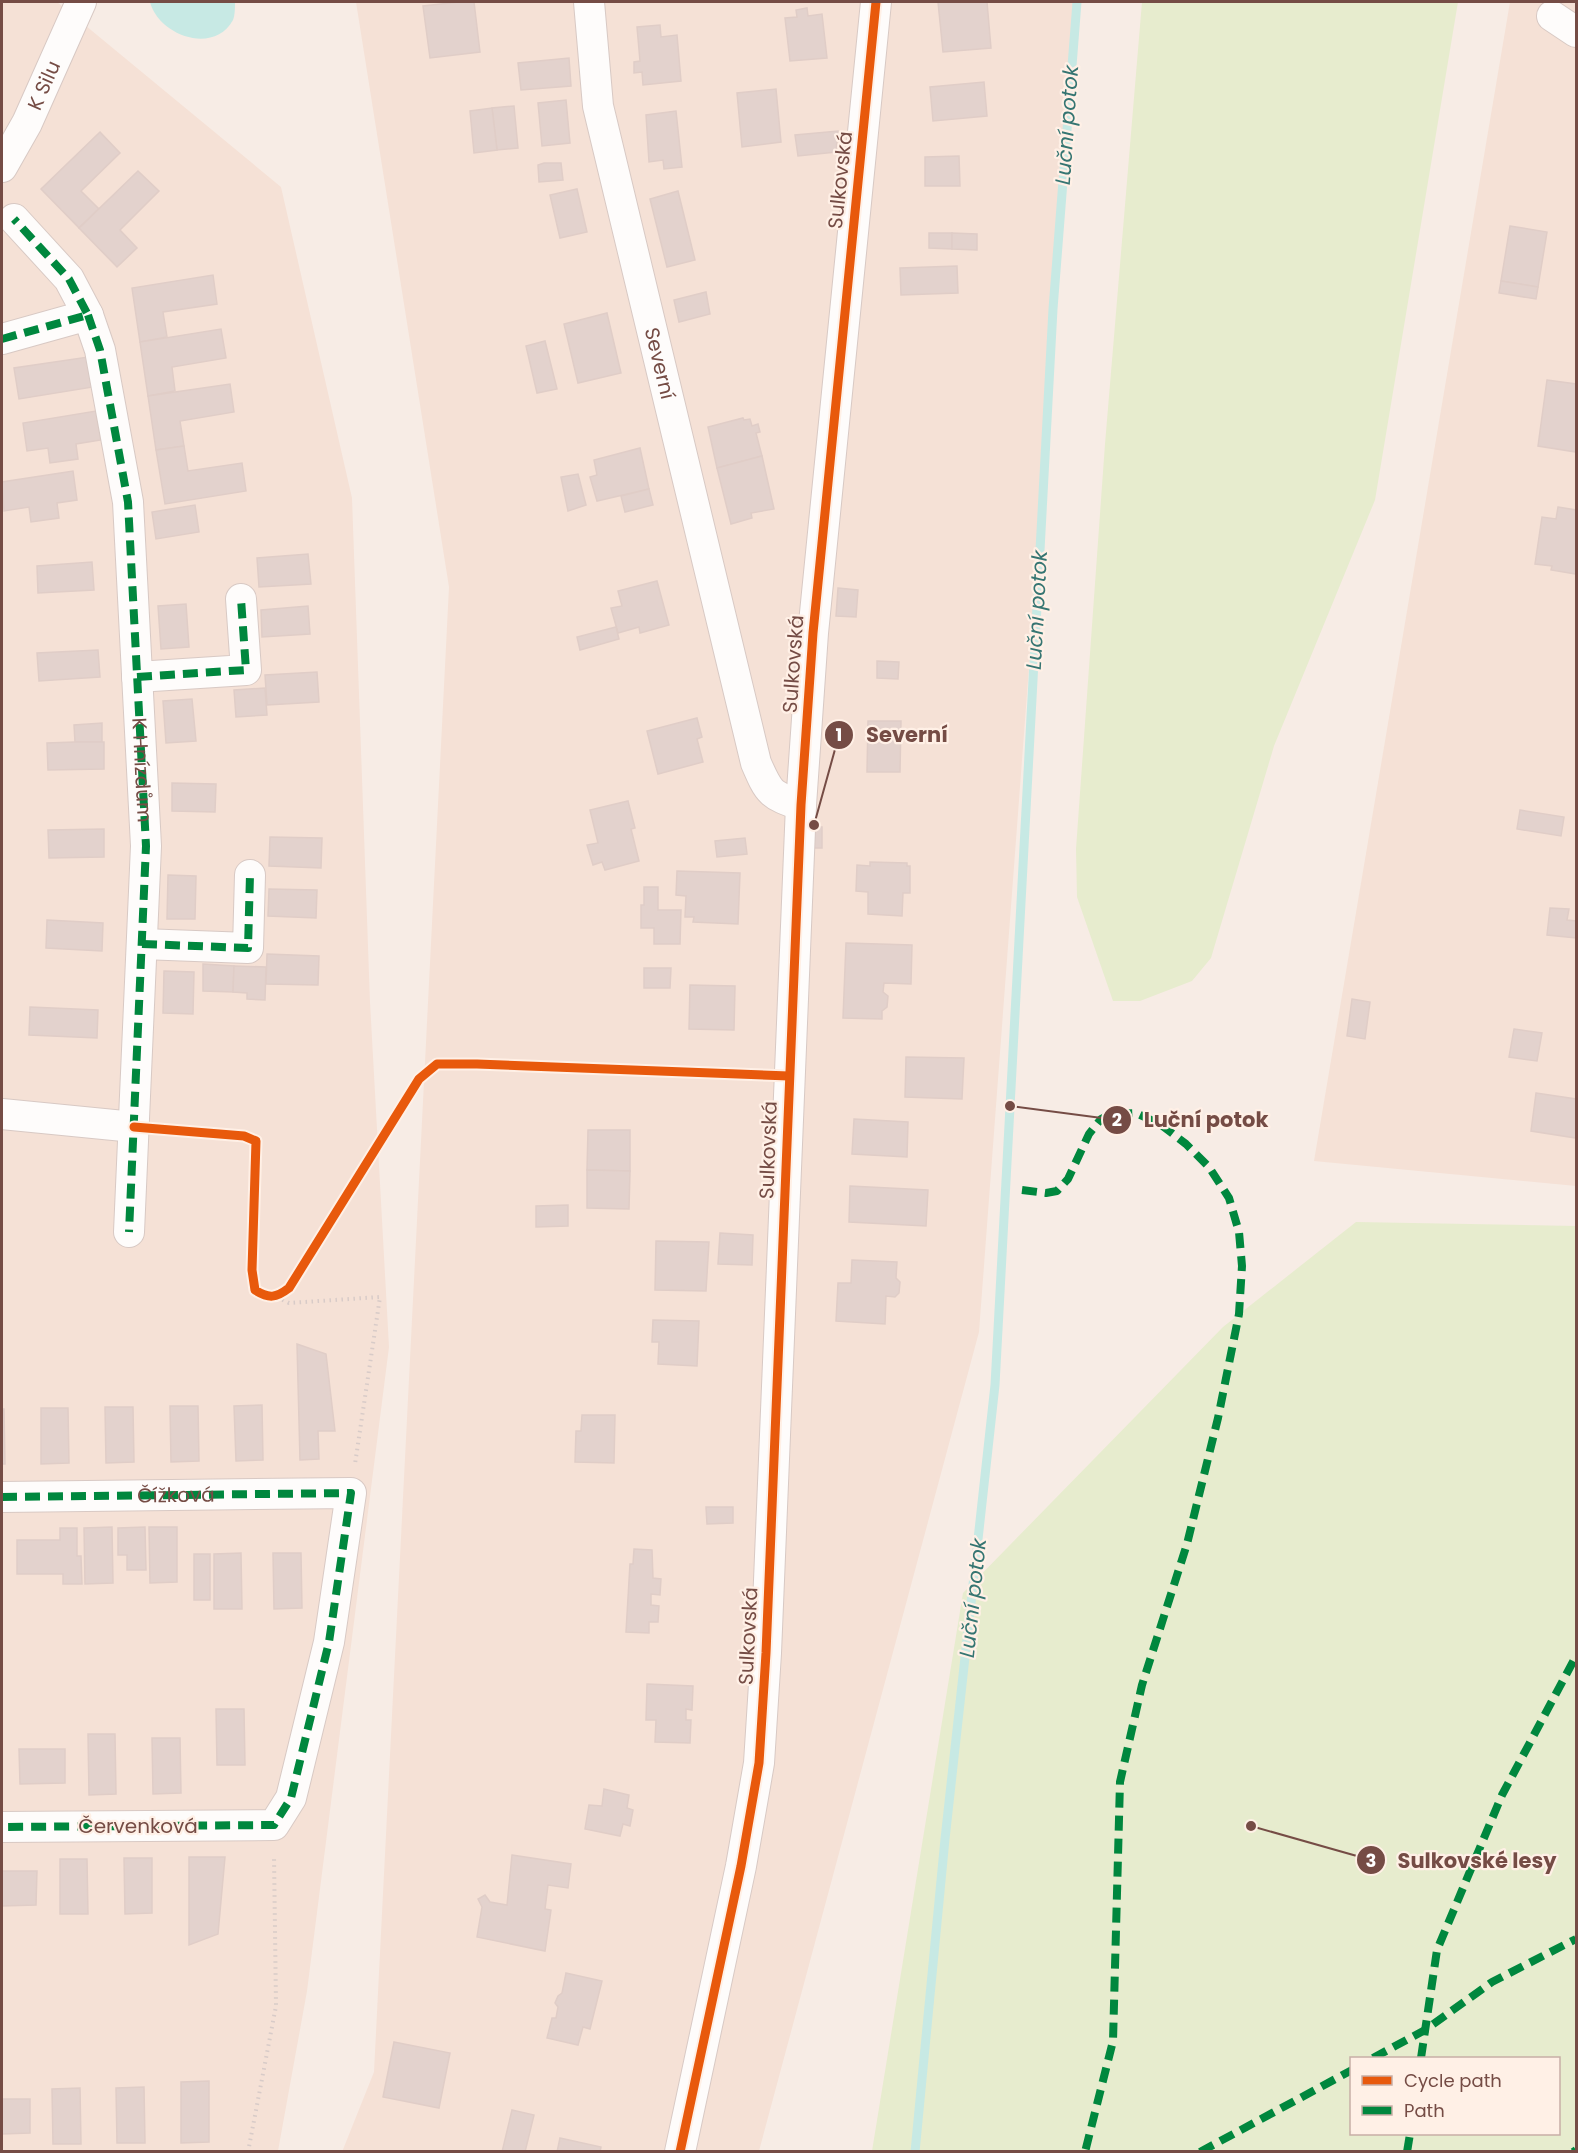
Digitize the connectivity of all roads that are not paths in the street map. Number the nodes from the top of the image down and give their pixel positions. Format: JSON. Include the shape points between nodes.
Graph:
{"nodes":[{"id":1,"x":81,"y":2,"type":"edge"},
{"id":2,"x":589,"y":2,"type":"edge"},
{"id":3,"x":876,"y":2,"type":"edge"},
{"id":4,"x":1552,"y":16,"type":"dead end"},
{"id":5,"x":1576,"y":32,"type":"edge"},
{"id":6,"x":2,"y":167,"type":"edge"},
{"id":7,"x":14,"y":219,"type":"dead end"},
{"id":8,"x":88,"y":315,"type":"junction"},
{"id":9,"x":2,"y":339,"type":"edge"},
{"id":10,"x":241,"y":598,"type":"dead end"},
{"id":11,"x":137,"y":677,"type":"junction"},
{"id":12,"x":801,"y":805,"type":"junction"},
{"id":13,"x":250,"y":875,"type":"dead end"},
{"id":14,"x":142,"y":944,"type":"junction"},
{"id":15,"x":2,"y":1114,"type":"edge"},
{"id":16,"x":134,"y":1127,"type":"junction"},
{"id":17,"x":129,"y":1232,"type":"dead end"},
{"id":18,"x":2,"y":1497,"type":"edge"},
{"id":19,"x":274,"y":1825,"type":"joint"},
{"id":20,"x":2,"y":1827,"type":"edge"},
{"id":21,"x":680,"y":2151,"type":"edge"}],
"edges":[{"from":1,"to":6,"type":"street","name":"K Silu","via":[[27,123]]},
{"from":2,"to":12,"type":"street","name":"Severní","via":[[598,106],[756,763],[776,797]]},
{"from":3,"to":12,"type":"street","name":"Sulkovská","via":[[813,633]]},
{"from":4,"to":5,"type":"street"},
{"from":7,"to":8,"type":"street","name":"K Hnízdům","via":[[69,279]]},
{"from":8,"to":9,"type":"street"},
{"from":8,"to":11,"type":"street","name":"K Hnízdům","via":[[100,350],[128,502]]},
{"from":10,"to":11,"type":"street","via":[[246,670]]},
{"from":11,"to":14,"type":"street","name":"K Hnízdům","via":[[146,846]]},
{"from":12,"to":21,"type":"street","name":"Sulkovská","via":[[759,1763]]},
{"from":13,"to":14,"type":"street","via":[[248,948]]},
{"from":14,"to":16,"type":"street","name":"K Hnízdům"},
{"from":15,"to":16,"type":"street"},
{"from":16,"to":17,"type":"street","name":"K Hnízdům"},
{"from":18,"to":19,"type":"street","name":"Čížková","via":[[351,1493],[329,1642],[291,1798]]},
{"from":19,"to":20,"type":"street","name":"Červenková"}]}
